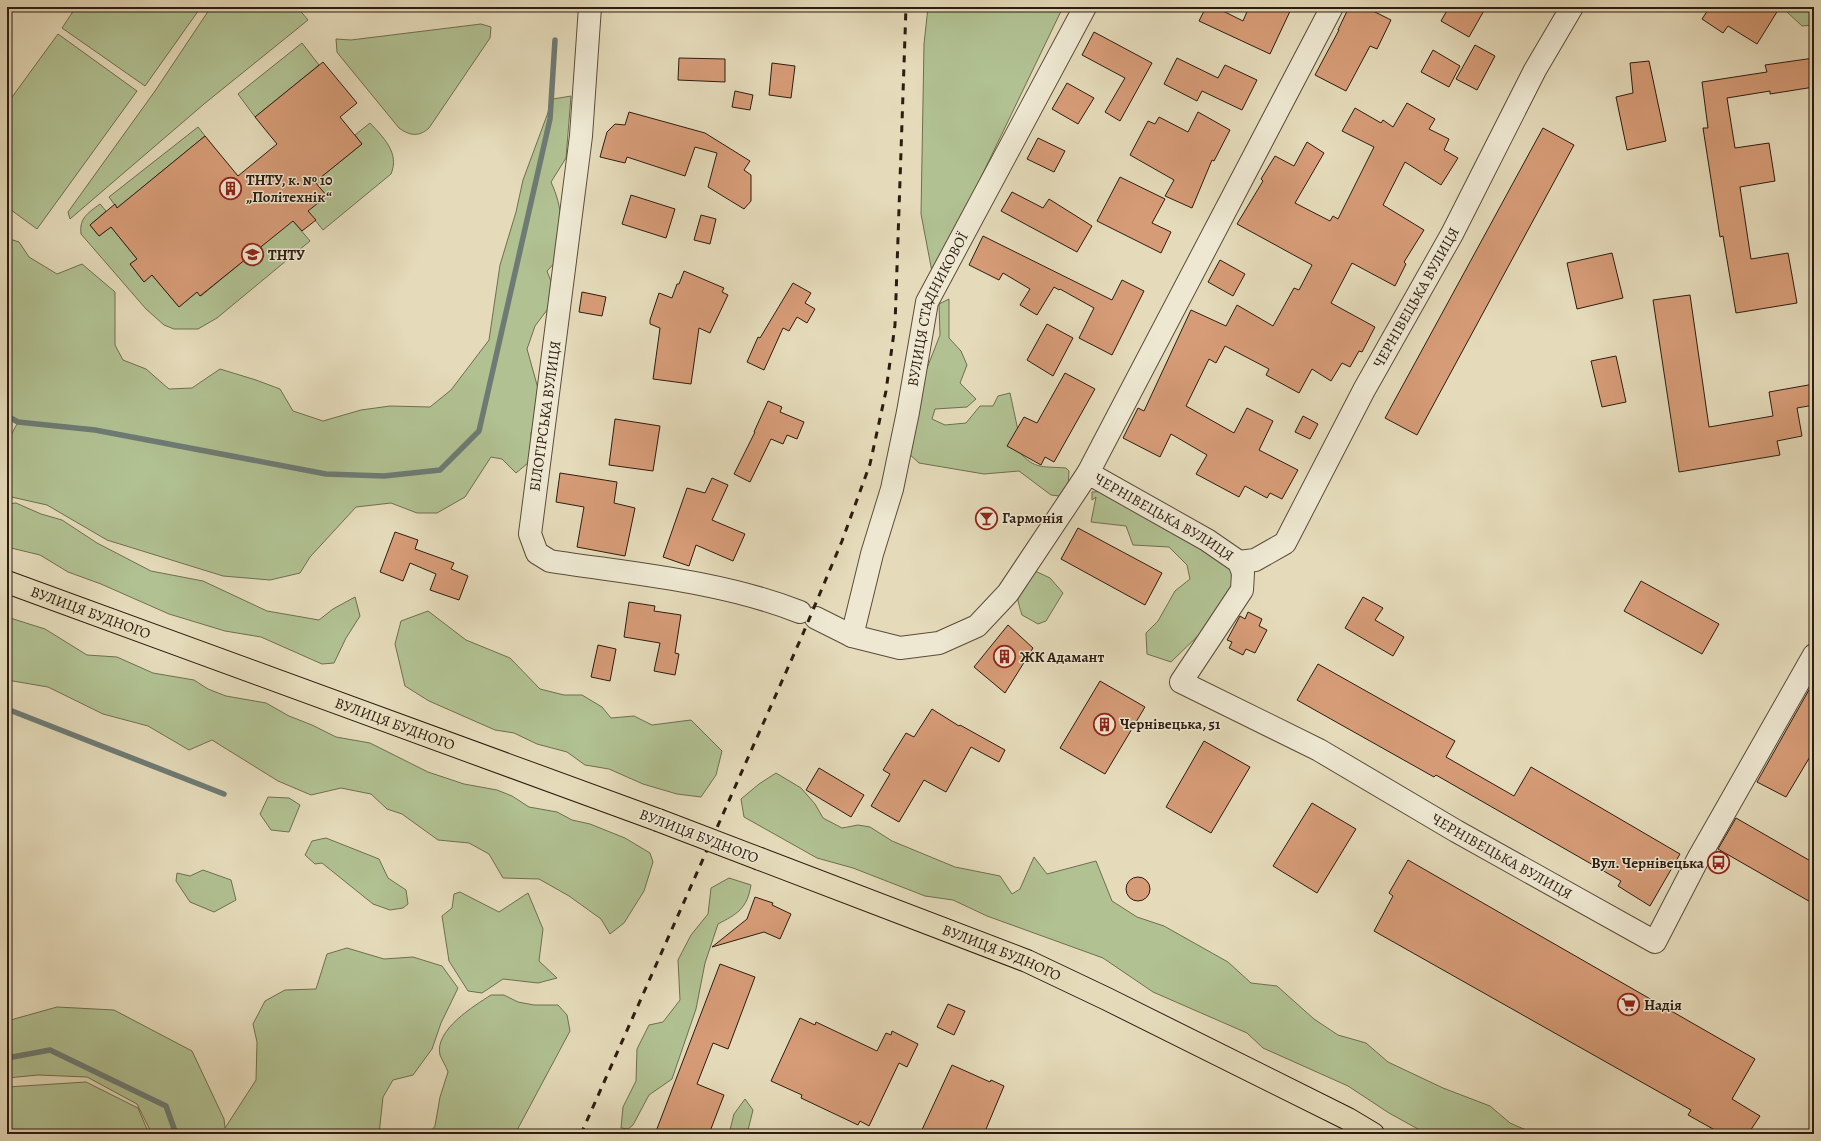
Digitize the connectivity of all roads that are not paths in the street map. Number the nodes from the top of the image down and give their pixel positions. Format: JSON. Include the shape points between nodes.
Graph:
{"nodes":[{"id":1,"x":590,"y":7,"type":"edge"},
{"id":2,"x":1085,"y":7,"type":"edge"},
{"id":3,"x":1332,"y":7,"type":"edge"},
{"id":4,"x":1572,"y":7,"type":"edge"},
{"id":5,"x":1088,"y":473,"type":"junction"},
{"id":6,"x":1239,"y":562,"type":"junction"},
{"id":7,"x":7,"y":582,"type":"edge"},
{"id":8,"x":808,"y":615,"type":"joint"},
{"id":9,"x":852,"y":636,"type":"junction"},
{"id":10,"x":1814,"y":655,"type":"edge"},
{"id":11,"x":1373,"y":1134,"type":"edge"}],
"edges":[{"from":1,"to":8,"type":"street","name":"БІЛОГІРСЬКА ВУЛИЦЯ","via":[[581,136],[530,534],[537,553],[550,561],[710,586],[764,598]]},
{"from":2,"to":9,"type":"street","name":"ВУЛИЦЯ СТАДНИКОВОЇ","via":[[926,302],[892,489],[872,554]]},
{"from":3,"to":5,"type":"street","name":"ЧЕРНІВЕЦЬКА ВУЛИЦЯ"},
{"from":4,"to":6,"type":"street","name":"ЧЕРНІВЕЦЬКА ВУЛИЦЯ","via":[[1535,70],[1452,234],[1364,390],[1285,543],[1255,560]]},
{"from":5,"to":6,"type":"street","name":"ЧЕРНІВЕЦЬКА ВУЛИЦЯ","via":[[1207,540]]},
{"from":5,"to":9,"type":"street","name":"ЧЕРНІВЕЦЬКА ВУЛИЦЯ","via":[[1008,593],[977,626],[939,643],[900,648]]},
{"from":6,"to":10,"type":"street","name":"ЧЕРНІВЕЦЬКА ВУЛИЦЯ","via":[[1243,573],[1242,590],[1181,682],[1319,750],[1456,831],[1655,942],[1698,859]]},
{"from":7,"to":11,"type":"highway","name":"ВУЛИЦЯ БУДНОГО","bridge":true,"via":[[658,820],[1027,962],[1107,999],[1348,1119]]},
{"from":8,"to":9,"type":"street","name":"ЧЕРНІВЕЦЬКА ВУЛИЦЯ"}]}
